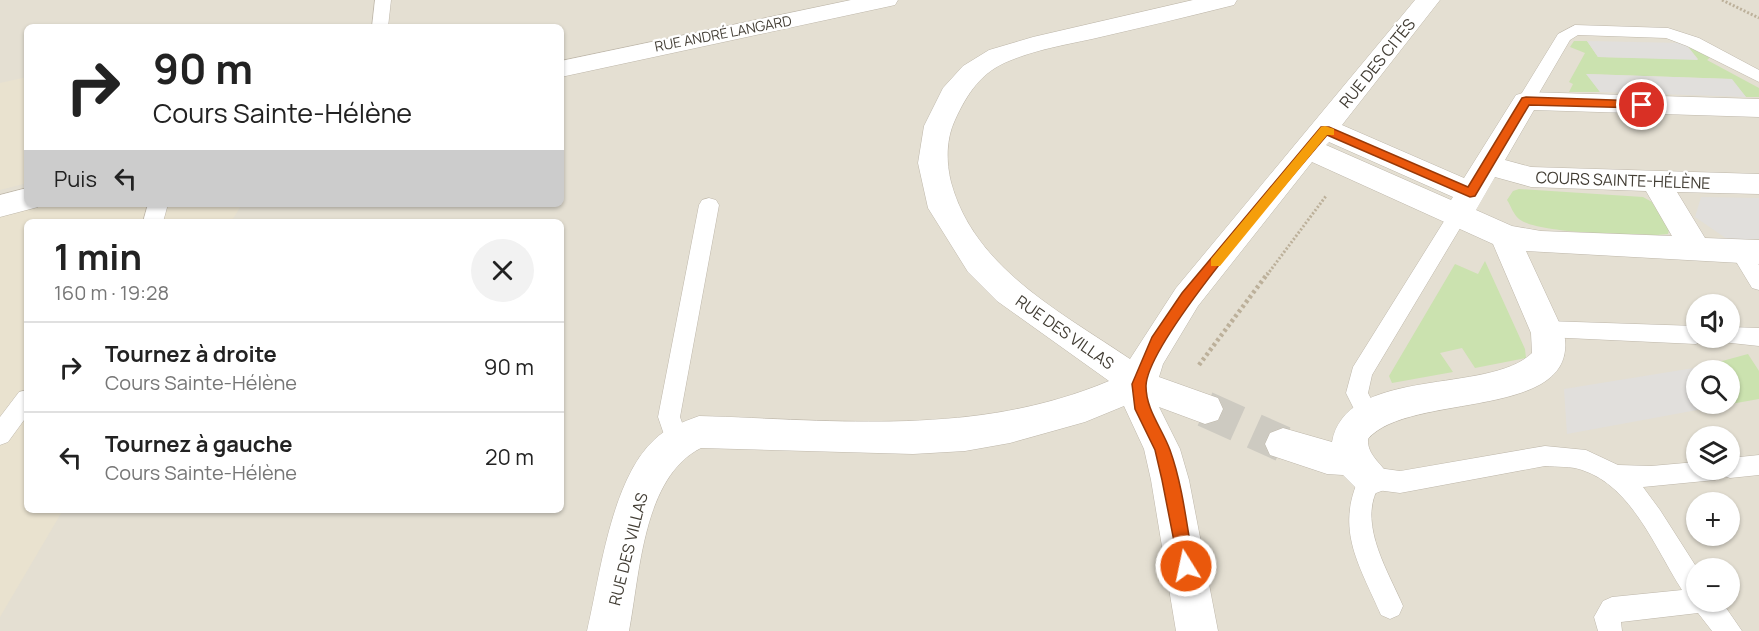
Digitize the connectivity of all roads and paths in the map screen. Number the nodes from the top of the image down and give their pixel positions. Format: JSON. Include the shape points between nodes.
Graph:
{"nodes":[{"id":1,"x":383,"y":0,"type":"edge"},
{"id":2,"x":886,"y":0,"type":"edge"},
{"id":3,"x":1224,"y":0,"type":"edge"},
{"id":4,"x":1428,"y":0,"type":"edge"},
{"id":5,"x":1722,"y":0,"type":"edge"},
{"id":6,"x":1759,"y":18,"type":"edge"},
{"id":7,"x":380,"y":24,"type":"edge"},
{"id":8,"x":564,"y":68,"type":"edge"},
{"id":9,"x":1759,"y":77,"type":"edge"},
{"id":10,"x":1526,"y":101,"type":"junction"},
{"id":11,"x":1759,"y":108,"type":"edge"},
{"id":12,"x":1317,"y":139,"type":"junction"},
{"id":13,"x":1488,"y":165,"type":"junction"},
{"id":14,"x":1348,"y":166,"type":"junction"},
{"id":15,"x":1655,"y":181,"type":"junction"},
{"id":16,"x":1759,"y":184,"type":"edge"},
{"id":17,"x":24,"y":200,"type":"edge"},
{"id":18,"x":1464,"y":204,"type":"junction"},
{"id":19,"x":709,"y":205,"type":"dead end"},
{"id":20,"x":0,"y":206,"type":"edge"},
{"id":21,"x":1507,"y":237,"type":"junction"},
{"id":22,"x":1695,"y":248,"type":"junction"},
{"id":23,"x":1749,"y":251,"type":"edge"},
{"id":24,"x":1759,"y":282,"type":"edge"},
{"id":25,"x":1546,"y":330,"type":"junction"},
{"id":26,"x":1686,"y":334,"type":"edge"},
{"id":27,"x":1740,"y":336,"type":"edge"},
{"id":28,"x":1759,"y":337,"type":"edge"},
{"id":29,"x":1139,"y":384,"type":"junction"},
{"id":30,"x":24,"y":403,"type":"edge"},
{"id":31,"x":1194,"y":405,"type":"joint"},
{"id":32,"x":1369,"y":416,"type":"junction"},
{"id":33,"x":0,"y":435,"type":"edge"},
{"id":34,"x":677,"y":442,"type":"junction"},
{"id":35,"x":1283,"y":444,"type":"tunnel mouth"},
{"id":36,"x":1759,"y":465,"type":"edge"},
{"id":37,"x":1740,"y":467,"type":"edge"},
{"id":38,"x":1361,"y":469,"type":"junction"},
{"id":39,"x":1686,"y":473,"type":"edge"},
{"id":40,"x":1615,"y":475,"type":"junction"},
{"id":41,"x":1686,"y":574,"type":"edge"},
{"id":42,"x":1686,"y":602,"type":"edge"},
{"id":43,"x":1390,"y":606,"type":"dead end"},
{"id":44,"x":1714,"y":612,"type":"edge"},
{"id":45,"x":1610,"y":629,"type":"dead end"},
{"id":46,"x":608,"y":631,"type":"edge"},
{"id":47,"x":1197,"y":631,"type":"edge"},
{"id":48,"x":1729,"y":631,"type":"edge"}],
"edges":[{"from":1,"to":7,"type":"lane"},
{"from":2,"to":8,"type":"street","name":"RUE ANDRÉ LANGARD"},
{"from":3,"to":29,"type":"street","name":"RUE DES VILLAS","via":[[998,56],[972,72],[953,94],[938,126],[932,163],[942,208],[979,264],[1008,292]]},
{"from":4,"to":12,"type":"street","name":"RUE DES CITÉS"},
{"from":5,"to":6,"type":"path"},
{"from":9,"to":10,"type":"lane","via":[[1668,33],[1575,30],[1564,36]]},
{"from":10,"to":11,"type":"street"},
{"from":10,"to":13,"type":"street"},
{"from":12,"to":14,"type":"street"},
{"from":12,"to":18,"type":"street"},
{"from":12,"to":29,"type":"street","name":"RUE DES CITÉS","via":[[1187,297],[1156,341]]},
{"from":13,"to":15,"type":"street","name":"COURS SAINTE-HÉLÈNE","via":[[1531,177]]},
{"from":13,"to":18,"type":"street"},
{"from":14,"to":18,"type":"street"},
{"from":14,"to":31,"type":"path","via":[[1205,357]]},
{"from":15,"to":16,"type":"street","name":"COURS SAINTE-HÉLÈNE"},
{"from":15,"to":22,"type":"street"},
{"from":17,"to":20,"type":"street"},
{"from":18,"to":21,"type":"street"},
{"from":18,"to":32,"type":"lane","via":[[1364,367],[1357,394]]},
{"from":19,"to":34,"type":"lane","via":[[669,417]]},
{"from":21,"to":22,"type":"street","via":[[1541,242]]},
{"from":21,"to":25,"type":"street","via":[[1515,267]]},
{"from":22,"to":23,"type":"street"},
{"from":23,"to":24,"type":"lane"},
{"from":25,"to":26,"type":"lane"},
{"from":25,"to":32,"type":"street","via":[[1549,357],[1540,369],[1523,378],[1392,406]]},
{"from":27,"to":28,"type":"lane"},
{"from":29,"to":31,"type":"street"},
{"from":29,"to":34,"type":"street","name":"RUE DES VILLAS","via":[[1085,406],[1010,428],[966,435],[913,438],[699,432]]},
{"from":29,"to":47,"type":"street","via":[[1142,409],[1162,449],[1170,480]]},
{"from":30,"to":33,"type":"lane"},
{"from":32,"to":38,"type":"street","via":[[1357,425],[1348,447]]},
{"from":34,"to":46,"type":"street","name":"RUE DES VILLAS","via":[[651,471],[637,504]]},
{"from":35,"to":38,"type":"street"},
{"from":36,"to":37,"type":"lane"},
{"from":38,"to":40,"type":"lane","via":[[1383,482],[1417,480],[1545,456],[1591,462]]},
{"from":38,"to":43,"type":"lane","via":[[1361,530]]},
{"from":39,"to":40,"type":"lane"},
{"from":40,"to":41,"type":"lane","via":[[1644,509]]},
{"from":42,"to":45,"type":"lane","via":[[1612,610],[1607,617]]},
{"from":44,"to":48,"type":"lane"}]}
